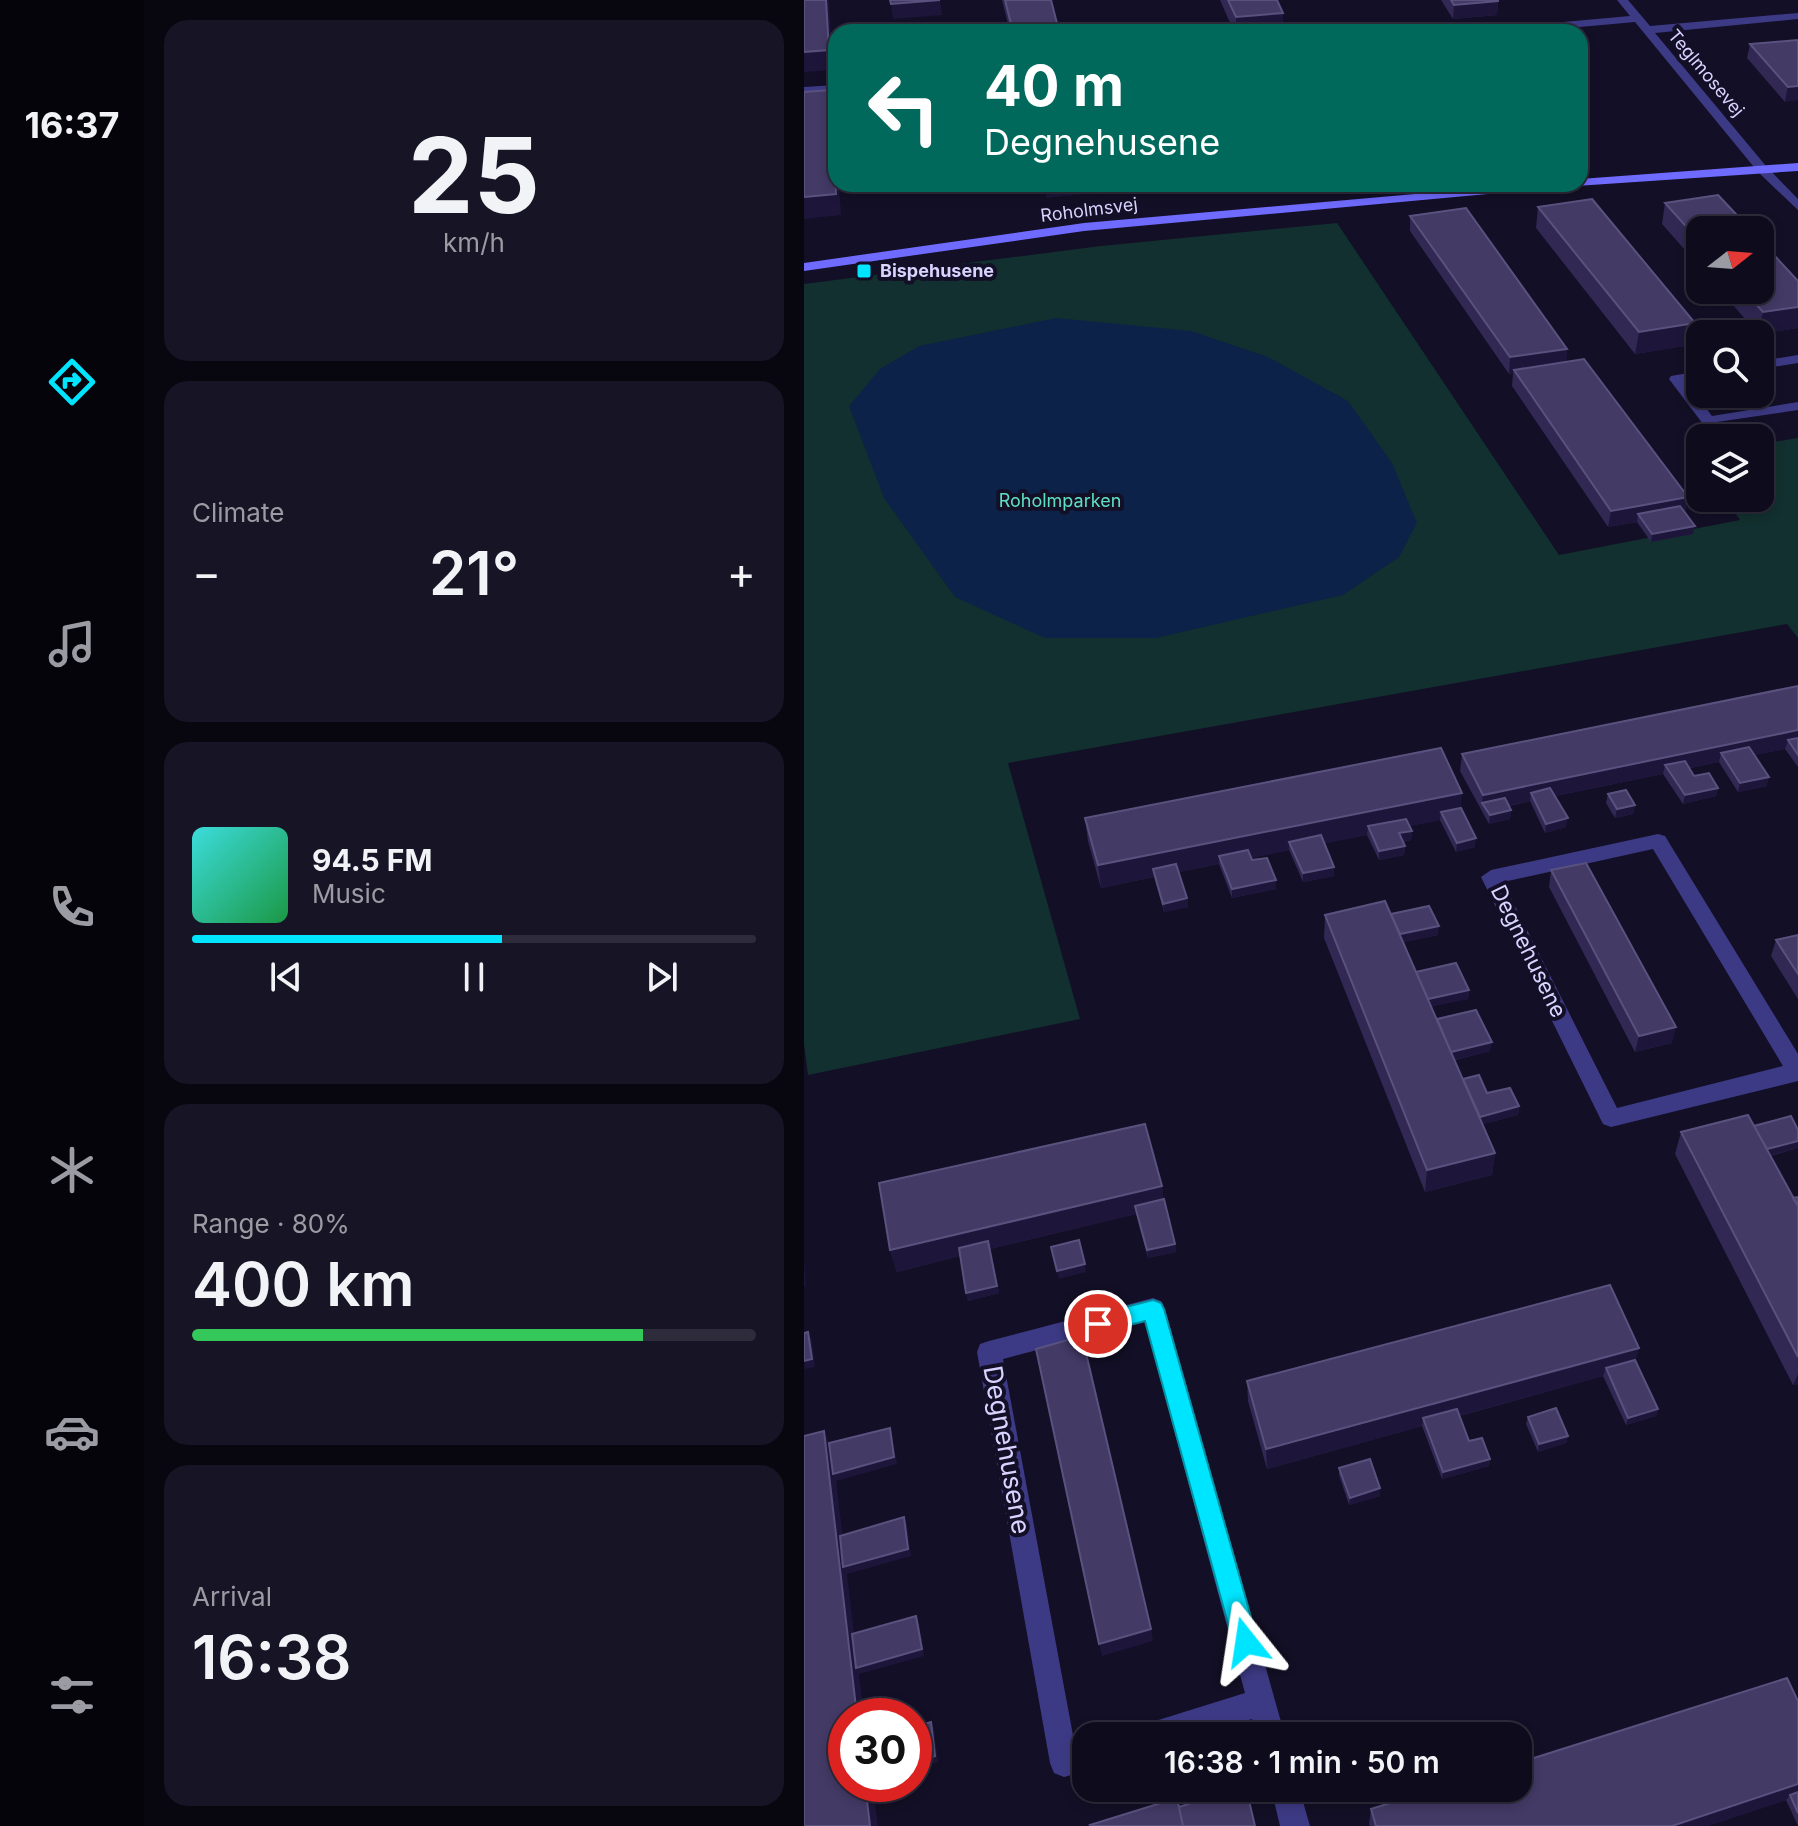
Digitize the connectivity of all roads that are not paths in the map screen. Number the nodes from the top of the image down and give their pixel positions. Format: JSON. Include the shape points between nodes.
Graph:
{"nodes":[{"id":1,"x":1622,"y":0,"type":"edge"},
{"id":2,"x":1798,"y":16,"type":"edge"},
{"id":3,"x":1637,"y":19,"type":"junction"},
{"id":4,"x":1579,"y":24,"type":"edge"},
{"id":5,"x":1646,"y":30,"type":"junction"},
{"id":6,"x":828,"y":89,"type":"edge"},
{"id":7,"x":804,"y":91,"type":"edge"},
{"id":8,"x":1798,"y":167,"type":"edge"},
{"id":9,"x":1762,"y":169,"type":"junction"},
{"id":10,"x":1588,"y":182,"type":"edge"},
{"id":11,"x":1480,"y":192,"type":"edge"},
{"id":12,"x":1798,"y":206,"type":"edge"},
{"id":13,"x":804,"y":267,"type":"edge"},
{"id":14,"x":1798,"y":359,"type":"edge"},
{"id":15,"x":1774,"y":363,"type":"edge"},
{"id":16,"x":1686,"y":377,"type":"edge"},
{"id":17,"x":1686,"y":392,"type":"edge"},
{"id":18,"x":1798,"y":406,"type":"edge"},
{"id":19,"x":1698,"y":408,"type":"edge"},
{"id":20,"x":1798,"y":1072,"type":"edge"},
{"id":21,"x":1262,"y":1702,"type":"junction"},
{"id":22,"x":1197,"y":1722,"type":"edge"},
{"id":23,"x":1267,"y":1722,"type":"edge"},
{"id":24,"x":1072,"y":1761,"type":"edge"},
{"id":25,"x":1289,"y":1802,"type":"edge"},
{"id":26,"x":1295,"y":1826,"type":"edge"}],
"edges":[{"from":1,"to":3,"type":"street","name":"Teglmosevej"},
{"from":2,"to":5,"type":"street"},
{"from":3,"to":4,"type":"street"},
{"from":3,"to":5,"type":"street","name":"Teglmosevej"},
{"from":5,"to":9,"type":"street","name":"Teglmosevej"},
{"from":6,"to":7,"type":"street"},
{"from":8,"to":9,"type":"street"},
{"from":9,"to":10,"type":"street"},
{"from":9,"to":12,"type":"street","name":"Teglmosevej"},
{"from":11,"to":13,"type":"street","name":"Roholmsvej","via":[[1084,227]]},
{"from":14,"to":15,"type":"street"},
{"from":16,"to":17,"type":"street","via":[[1676,379]]},
{"from":18,"to":19,"type":"street","via":[[1708,421]]},
{"from":20,"to":20,"type":"street","name":"Degnehusene","via":[[1658,841],[1491,877],[1611,1118]]},
{"from":21,"to":22,"type":"street"},
{"from":21,"to":23,"type":"street","name":"Degnehusene"},
{"from":21,"to":24,"type":"street","name":"Degnehusene","via":[[1153,1309],[989,1352],[1064,1763]]},
{"from":25,"to":26,"type":"street"}]}
